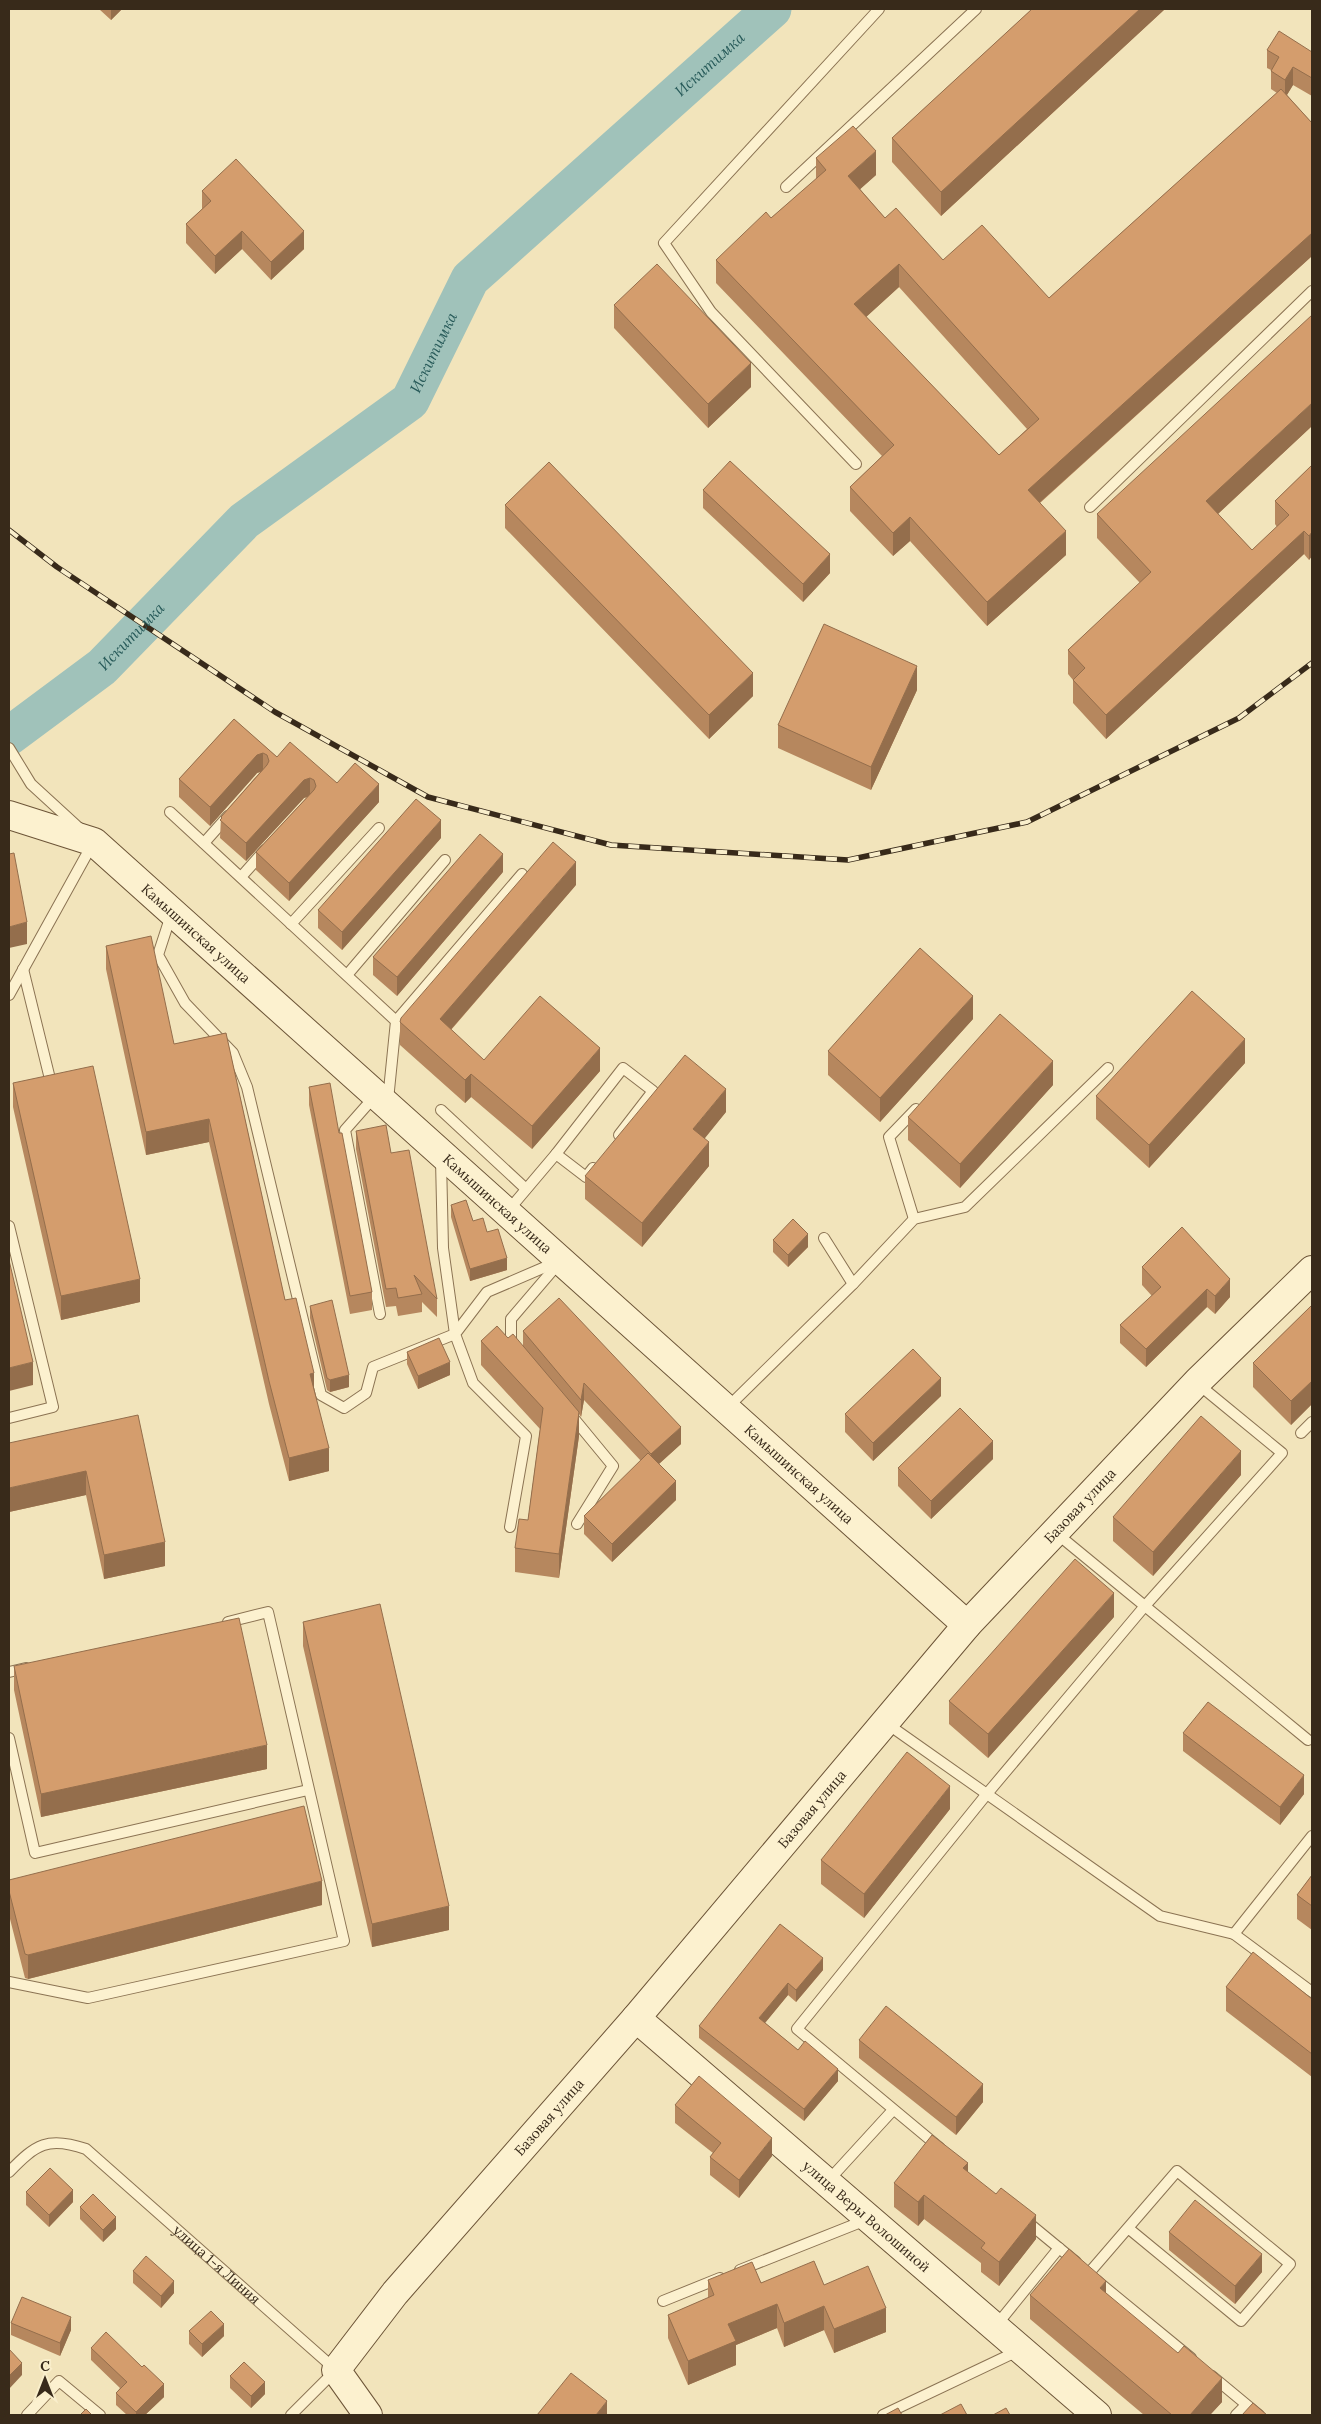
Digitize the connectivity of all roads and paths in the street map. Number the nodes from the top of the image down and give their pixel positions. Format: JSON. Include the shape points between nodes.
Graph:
{"nodes":[{"id":1,"x":879,"y":9,"type":"edge"},
{"id":2,"x":976,"y":9,"type":"edge"},
{"id":3,"x":786,"y":187,"type":"dead end"},
{"id":4,"x":1312,"y":291,"type":"edge"},
{"id":5,"x":856,"y":464,"type":"dead end"},
{"id":6,"x":1090,"y":507,"type":"dead end"},
{"id":7,"x":9,"y":748,"type":"edge"},
{"id":8,"x":236,"y":807,"type":"edge"},
{"id":9,"x":170,"y":812,"type":"dead end"},
{"id":10,"x":9,"y":815,"type":"edge"},
{"id":11,"x":378,"y":828,"type":"dead end"},
{"id":12,"x":94,"y":842,"type":"junction"},
{"id":13,"x":204,"y":844,"type":"junction"},
{"id":14,"x":272,"y":844,"type":"edge"},
{"id":15,"x":445,"y":860,"type":"dead end"},
{"id":16,"x":522,"y":874,"type":"dead end"},
{"id":17,"x":241,"y":877,"type":"junction"},
{"id":18,"x":172,"y":913,"type":"junction"},
{"id":19,"x":292,"y":924,"type":"junction"},
{"id":20,"x":23,"y":969,"type":"junction"},
{"id":21,"x":346,"y":975,"type":"junction"},
{"id":22,"x":9,"y":995,"type":"edge"},
{"id":23,"x":396,"y":1021,"type":"junction"},
{"id":24,"x":1108,"y":1068,"type":"dead end"},
{"id":25,"x":51,"y":1083,"type":"edge"},
{"id":26,"x":382,"y":1101,"type":"junction"},
{"id":27,"x":924,"y":1101,"type":"edge"},
{"id":28,"x":441,"y":1110,"type":"dead end"},
{"id":29,"x":611,"y":1146,"type":"edge"},
{"id":30,"x":441,"y":1154,"type":"junction"},
{"id":31,"x":556,"y":1154,"type":"junction"},
{"id":32,"x":598,"y":1162,"type":"edge"},
{"id":33,"x":526,"y":1189,"type":"junction"},
{"id":34,"x":506,"y":1213,"type":"junction"},
{"id":35,"x":914,"y":1219,"type":"junction"},
{"id":36,"x":9,"y":1226,"type":"edge"},
{"id":37,"x":824,"y":1238,"type":"dead end"},
{"id":38,"x":560,"y":1261,"type":"junction"},
{"id":39,"x":1312,"y":1270,"type":"edge"},
{"id":40,"x":853,"y":1284,"type":"junction"},
{"id":41,"x":380,"y":1314,"type":"dead end"},
{"id":42,"x":455,"y":1334,"type":"junction"},
{"id":43,"x":524,"y":1359,"type":"edge"},
{"id":44,"x":1197,"y":1382,"type":"junction"},
{"id":45,"x":562,"y":1405,"type":"edge"},
{"id":46,"x":725,"y":1410,"type":"junction"},
{"id":47,"x":9,"y":1418,"type":"edge"},
{"id":48,"x":1312,"y":1422,"type":"edge"},
{"id":49,"x":1300,"y":1432,"type":"dead end"},
{"id":50,"x":577,"y":1524,"type":"dead end"},
{"id":51,"x":510,"y":1526,"type":"dead end"},
{"id":52,"x":1054,"y":1532,"type":"junction"},
{"id":53,"x":1144,"y":1607,"type":"junction"},
{"id":54,"x":220,"y":1623,"type":"edge"},
{"id":55,"x":967,"y":1624,"type":"junction"},
{"id":56,"x":38,"y":1665,"type":"edge"},
{"id":57,"x":9,"y":1672,"type":"edge"},
{"id":58,"x":884,"y":1722,"type":"junction"},
{"id":59,"x":9,"y":1738,"type":"edge"},
{"id":60,"x":1308,"y":1740,"type":"dead end"},
{"id":61,"x":308,"y":1790,"type":"junction"},
{"id":62,"x":986,"y":1795,"type":"junction"},
{"id":63,"x":1312,"y":1836,"type":"edge"},
{"id":64,"x":1234,"y":1934,"type":"junction"},
{"id":65,"x":9,"y":1982,"type":"edge"},
{"id":66,"x":1312,"y":1992,"type":"edge"},
{"id":67,"x":636,"y":2018,"type":"junction"},
{"id":68,"x":893,"y":2110,"type":"junction"},
{"id":69,"x":946,"y":2154,"type":"edge"},
{"id":70,"x":9,"y":2172,"type":"edge"},
{"id":71,"x":827,"y":2183,"type":"junction"},
{"id":72,"x":1014,"y":2210,"type":"edge"},
{"id":73,"x":869,"y":2219,"type":"junction"},
{"id":74,"x":1128,"y":2228,"type":"junction"},
{"id":75,"x":1059,"y":2248,"type":"junction"},
{"id":76,"x":1089,"y":2273,"type":"junction"},
{"id":77,"x":663,"y":2301,"type":"dead end"},
{"id":78,"x":994,"y":2327,"type":"junction"},
{"id":79,"x":1021,"y":2350,"type":"junction"},
{"id":80,"x":336,"y":2370,"type":"junction"},
{"id":81,"x":1246,"y":2404,"type":"junction"},
{"id":82,"x":28,"y":2415,"type":"edge"},
{"id":83,"x":100,"y":2415,"type":"edge"},
{"id":84,"x":291,"y":2415,"type":"edge"},
{"id":85,"x":368,"y":2415,"type":"edge"},
{"id":86,"x":884,"y":2415,"type":"edge"},
{"id":87,"x":1097,"y":2415,"type":"edge"},
{"id":88,"x":1236,"y":2415,"type":"edge"},
{"id":89,"x":1259,"y":2415,"type":"edge"}],
"edges":[{"from":1,"to":5,"type":"lane","via":[[664,243],[710,312]]},
{"from":2,"to":3,"type":"lane"},
{"from":4,"to":6,"type":"lane"},
{"from":7,"to":12,"type":"lane","via":[[31,784]]},
{"from":8,"to":13,"type":"lane"},
{"from":9,"to":13,"type":"lane"},
{"from":10,"to":12,"type":"street","name":"Камышинская улица"},
{"from":11,"to":19,"type":"lane"},
{"from":12,"to":18,"type":"street","name":"Камышинская улица"},
{"from":12,"to":20,"type":"lane"},
{"from":13,"to":17,"type":"lane"},
{"from":14,"to":17,"type":"lane"},
{"from":15,"to":21,"type":"lane"},
{"from":16,"to":23,"type":"lane"},
{"from":17,"to":19,"type":"lane"},
{"from":18,"to":26,"type":"street","name":"Камышинская улица"},
{"from":18,"to":42,"type":"lane","via":[[158,955],[185,1003],[233,1053],[248,1087],[321,1395],[344,1408],[366,1393],[373,1367]]},
{"from":19,"to":21,"type":"lane"},
{"from":20,"to":22,"type":"lane"},
{"from":20,"to":25,"type":"lane"},
{"from":21,"to":23,"type":"lane"},
{"from":23,"to":26,"type":"lane"},
{"from":24,"to":35,"type":"lane","via":[[965,1207]]},
{"from":26,"to":30,"type":"street","name":"Камышинская улица"},
{"from":26,"to":41,"type":"lane","via":[[345,1130]]},
{"from":27,"to":35,"type":"lane","via":[[889,1137]]},
{"from":28,"to":33,"type":"lane"},
{"from":29,"to":31,"type":"lane","via":[[653,1091],[623,1068]]},
{"from":30,"to":34,"type":"street","name":"Камышинская улица"},
{"from":30,"to":42,"type":"lane","via":[[443,1248]]},
{"from":31,"to":32,"type":"lane","via":[[586,1177]]},
{"from":31,"to":33,"type":"lane"},
{"from":33,"to":34,"type":"lane"},
{"from":34,"to":38,"type":"street","name":"Камышинская улица"},
{"from":35,"to":40,"type":"lane"},
{"from":36,"to":47,"type":"lane","via":[[52,1407]]},
{"from":37,"to":40,"type":"lane"},
{"from":38,"to":42,"type":"lane","via":[[487,1292]]},
{"from":38,"to":43,"type":"lane","via":[[511,1319],[511,1344]]},
{"from":38,"to":46,"type":"street","name":"Камышинская улица"},
{"from":39,"to":44,"type":"street","name":"Базовая улица"},
{"from":40,"to":46,"type":"lane"},
{"from":42,"to":51,"type":"lane","via":[[473,1383],[526,1436]]},
{"from":44,"to":52,"type":"street","name":"Базовая улица"},
{"from":44,"to":53,"type":"lane","via":[[1282,1453]]},
{"from":45,"to":50,"type":"lane","via":[[613,1466]]},
{"from":46,"to":55,"type":"street","name":"Камышинская улица"},
{"from":48,"to":49,"type":"lane"},
{"from":52,"to":53,"type":"lane"},
{"from":52,"to":55,"type":"street","name":"Базовая улица"},
{"from":53,"to":60,"type":"lane"},
{"from":53,"to":62,"type":"lane"},
{"from":54,"to":61,"type":"lane","via":[[268,1612]]},
{"from":55,"to":58,"type":"street","name":"Базовая улица"},
{"from":56,"to":57,"type":"lane"},
{"from":58,"to":62,"type":"lane"},
{"from":58,"to":67,"type":"street","name":"Базовая улица"},
{"from":59,"to":61,"type":"lane","via":[[35,1853]]},
{"from":61,"to":65,"type":"lane","via":[[344,1941],[88,1998]]},
{"from":62,"to":64,"type":"lane","via":[[1160,1916]]},
{"from":62,"to":68,"type":"lane","via":[[797,2030]]},
{"from":63,"to":64,"type":"lane"},
{"from":64,"to":66,"type":"lane"},
{"from":67,"to":71,"type":"street","name":"улица Веры Волошиной"},
{"from":67,"to":80,"type":"street","name":"Базовая улица","via":[[395,2293]]},
{"from":68,"to":69,"type":"lane"},
{"from":68,"to":71,"type":"lane"},
{"from":70,"to":80,"type":"lane","name":"улица 1-я Линия","via":[[29,2151],[49,2142],[69,2143],[86,2149]]},
{"from":71,"to":73,"type":"street","name":"улица Веры Волошиной"},
{"from":72,"to":75,"type":"lane"},
{"from":73,"to":77,"type":"lane"},
{"from":73,"to":78,"type":"street","name":"улица Веры Волошиной"},
{"from":74,"to":74,"type":"lane","via":[[1177,2171],[1290,2264],[1241,2321]]},
{"from":74,"to":76,"type":"lane"},
{"from":75,"to":76,"type":"lane"},
{"from":75,"to":78,"type":"lane"},
{"from":76,"to":81,"type":"lane"},
{"from":78,"to":79,"type":"street","name":"улица Веры Волошиной"},
{"from":79,"to":86,"type":"lane"},
{"from":79,"to":87,"type":"street","name":"улица Веры Волошиной"},
{"from":80,"to":84,"type":"lane"},
{"from":80,"to":85,"type":"street","name":"улица 1-я Линия"},
{"from":81,"to":88,"type":"lane"},
{"from":81,"to":89,"type":"lane"},
{"from":82,"to":83,"type":"lane","via":[[59,2381]]}]}
